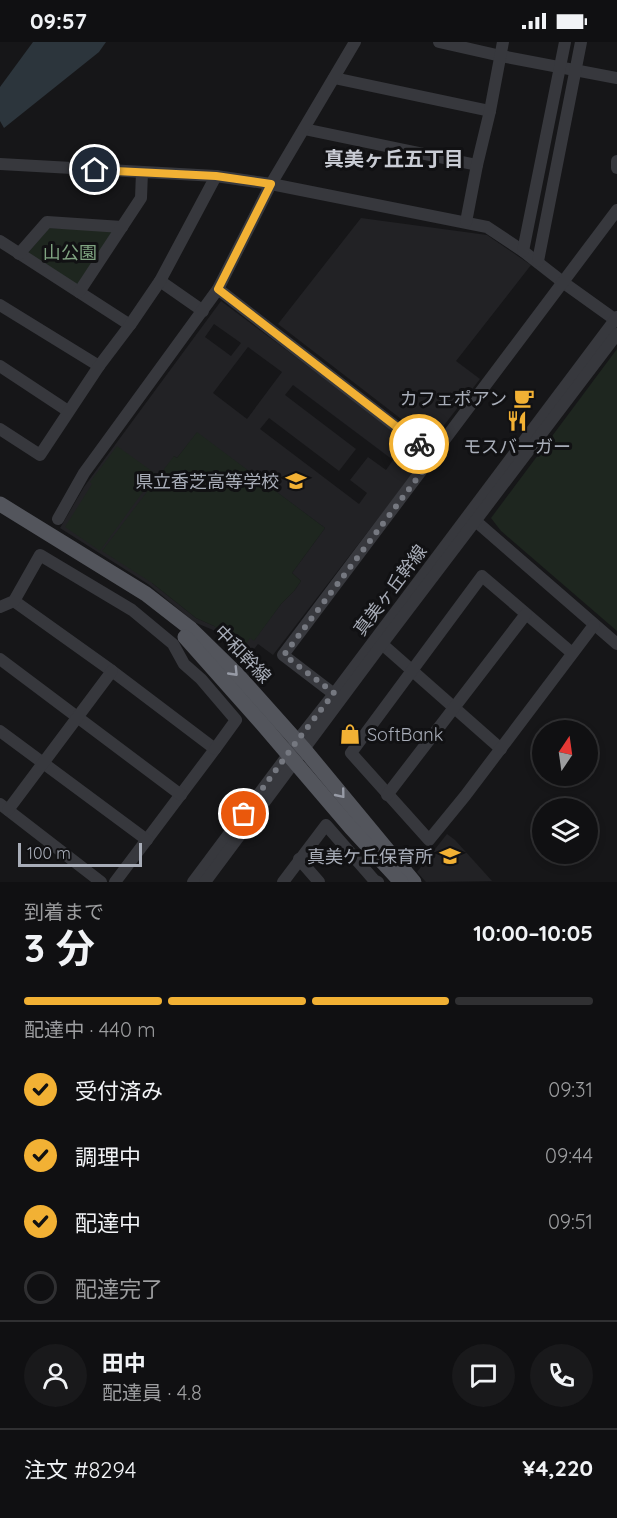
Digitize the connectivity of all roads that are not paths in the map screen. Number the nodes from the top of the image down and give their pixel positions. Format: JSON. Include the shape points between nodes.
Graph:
{"nodes":[{"id":1,"x":356,"y":42,"type":"edge"},
{"id":2,"x":439,"y":42,"type":"edge"},
{"id":3,"x":503,"y":42,"type":"edge"},
{"id":4,"x":565,"y":42,"type":"edge"},
{"id":5,"x":582,"y":42,"type":"edge"},
{"id":6,"x":501,"y":56,"type":"junction"},
{"id":7,"x":560,"y":67,"type":"junction"},
{"id":8,"x":576,"y":70,"type":"junction"},
{"id":9,"x":334,"y":78,"type":"junction"},
{"id":10,"x":617,"y":78,"type":"edge"},
{"id":11,"x":490,"y":111,"type":"junction"},
{"id":12,"x":304,"y":129,"type":"junction"},
{"id":13,"x":617,"y":161,"type":"edge"},
{"id":14,"x":0,"y":164,"type":"edge"},
{"id":15,"x":477,"y":165,"type":"junction"},
{"id":16,"x":617,"y":168,"type":"edge"},
{"id":17,"x":142,"y":172,"type":"junction"},
{"id":18,"x":216,"y":176,"type":"junction"},
{"id":19,"x":271,"y":184,"type":"junction"},
{"id":20,"x":617,"y":210,"type":"edge"},
{"id":21,"x":466,"y":222,"type":"junction"},
{"id":22,"x":122,"y":227,"type":"junction"},
{"id":23,"x":0,"y":241,"type":"edge"},
{"id":24,"x":523,"y":251,"type":"junction"},
{"id":25,"x":19,"y":254,"type":"junction"},
{"id":26,"x":538,"y":261,"type":"junction"},
{"id":27,"x":160,"y":281,"type":"junction"},
{"id":28,"x":564,"y":282,"type":"junction"},
{"id":29,"x":218,"y":289,"type":"junction"},
{"id":30,"x":79,"y":292,"type":"junction"},
{"id":31,"x":0,"y":305,"type":"edge"},
{"id":32,"x":203,"y":311,"type":"junction"},
{"id":33,"x":616,"y":319,"type":"edge"},
{"id":34,"x":130,"y":326,"type":"junction"},
{"id":35,"x":617,"y":334,"type":"edge"},
{"id":36,"x":0,"y":366,"type":"edge"},
{"id":37,"x":99,"y":366,"type":"junction"},
{"id":38,"x":68,"y":411,"type":"junction"},
{"id":39,"x":0,"y":429,"type":"edge"},
{"id":40,"x":434,"y":456,"type":"junction"},
{"id":41,"x":0,"y":504,"type":"edge"},
{"id":42,"x":0,"y":514,"type":"edge"},
{"id":43,"x":472,"y":518,"type":"junction"},
{"id":44,"x":57,"y":519,"type":"dead end"},
{"id":45,"x":14,"y":601,"type":"junction"},
{"id":46,"x":0,"y":607,"type":"edge"},
{"id":47,"x":526,"y":614,"type":"junction"},
{"id":48,"x":594,"y":625,"type":"junction"},
{"id":49,"x":382,"y":644,"type":"junction"},
{"id":50,"x":617,"y":644,"type":"edge"},
{"id":51,"x":572,"y":653,"type":"junction"},
{"id":52,"x":0,"y":659,"type":"edge"},
{"id":53,"x":112,"y":671,"type":"junction"},
{"id":54,"x":412,"y":671,"type":"junction"},
{"id":55,"x":334,"y":693,"type":"junction"},
{"id":56,"x":454,"y":708,"type":"junction"},
{"id":57,"x":78,"y":716,"type":"junction"},
{"id":58,"x":0,"y":731,"type":"edge"},
{"id":59,"x":301,"y":745,"type":"junction"},
{"id":60,"x":215,"y":749,"type":"junction"},
{"id":61,"x":501,"y":749,"type":"junction"},
{"id":62,"x":291,"y":758,"type":"junction"},
{"id":63,"x":42,"y":763,"type":"junction"},
{"id":64,"x":181,"y":795,"type":"junction"},
{"id":65,"x":387,"y":795,"type":"junction"},
{"id":66,"x":4,"y":807,"type":"edge"},
{"id":67,"x":147,"y":840,"type":"junction"},
{"id":68,"x":299,"y":859,"type":"junction"},
{"id":69,"x":101,"y":882,"type":"edge"},
{"id":70,"x":115,"y":882,"type":"edge"},
{"id":71,"x":193,"y":882,"type":"edge"},
{"id":72,"x":205,"y":882,"type":"edge"},
{"id":73,"x":283,"y":882,"type":"edge"},
{"id":74,"x":319,"y":882,"type":"edge"},
{"id":75,"x":378,"y":882,"type":"edge"},
{"id":76,"x":401,"y":882,"type":"edge"},
{"id":77,"x":414,"y":882,"type":"edge"}],
"edges":[{"from":1,"to":9,"type":"street"},
{"from":2,"to":6,"type":"street"},
{"from":3,"to":6,"type":"street"},
{"from":4,"to":7,"type":"street"},
{"from":5,"to":8,"type":"street"},
{"from":6,"to":7,"type":"street"},
{"from":6,"to":11,"type":"street"},
{"from":7,"to":8,"type":"street"},
{"from":7,"to":24,"type":"street"},
{"from":8,"to":10,"type":"street"},
{"from":8,"to":26,"type":"street"},
{"from":9,"to":11,"type":"street"},
{"from":9,"to":12,"type":"street"},
{"from":11,"to":15,"type":"street"},
{"from":12,"to":15,"type":"street"},
{"from":12,"to":19,"type":"street"},
{"from":13,"to":16,"type":"street"},
{"from":14,"to":17,"type":"street"},
{"from":15,"to":21,"type":"street"},
{"from":17,"to":18,"type":"street"},
{"from":17,"to":22,"type":"street","via":[[141,198]]},
{"from":18,"to":19,"type":"street"},
{"from":18,"to":27,"type":"street"},
{"from":19,"to":21,"type":"street"},
{"from":19,"to":29,"type":"street"},
{"from":20,"to":28,"type":"street"},
{"from":21,"to":24,"type":"street","via":[[487,227]]},
{"from":22,"to":25,"type":"street","via":[[47,222]]},
{"from":22,"to":30,"type":"street"},
{"from":23,"to":25,"type":"street"},
{"from":24,"to":26,"type":"street"},
{"from":25,"to":30,"type":"street"},
{"from":26,"to":28,"type":"street"},
{"from":27,"to":32,"type":"street"},
{"from":27,"to":34,"type":"street"},
{"from":28,"to":33,"type":"street"},
{"from":28,"to":40,"type":"street"},
{"from":29,"to":32,"type":"street"},
{"from":29,"to":40,"type":"street"},
{"from":30,"to":34,"type":"street"},
{"from":31,"to":37,"type":"street"},
{"from":32,"to":44,"type":"street","via":[[84,473]]},
{"from":33,"to":43,"type":"street","name":"真美ヶ丘幹線"},
{"from":34,"to":37,"type":"street"},
{"from":35,"to":43,"type":"street","name":"真美ヶ丘幹線"},
{"from":36,"to":38,"type":"street"},
{"from":37,"to":38,"type":"street"},
{"from":38,"to":39,"type":"street","via":[[40,455]]},
{"from":40,"to":55,"type":"street","via":[[284,655]]},
{"from":41,"to":59,"type":"main road","name":"中和幹線","one_way":true,"via":[[146,594],[182,622],[236,673]]},
{"from":42,"to":62,"type":"main road","name":"中和幹線","via":[[142,602],[178,630]]},
{"from":43,"to":48,"type":"street"},
{"from":43,"to":49,"type":"street","name":"真美ヶ丘幹線"},
{"from":43,"to":55,"type":"street","name":"真美ヶ丘幹線"},
{"from":45,"to":46,"type":"street"},
{"from":45,"to":53,"type":"street"},
{"from":45,"to":60,"type":"street","via":[[40,555],[132,610],[173,644],[184,664],[236,720]]},
{"from":47,"to":51,"type":"street"},
{"from":47,"to":54,"type":"street","via":[[482,576]]},
{"from":47,"to":56,"type":"street"},
{"from":48,"to":50,"type":"street"},
{"from":48,"to":51,"type":"street"},
{"from":49,"to":54,"type":"street"},
{"from":49,"to":59,"type":"street","name":"真美ヶ丘幹線"},
{"from":51,"to":61,"type":"street"},
{"from":52,"to":57,"type":"street"},
{"from":53,"to":57,"type":"street"},
{"from":53,"to":60,"type":"street"},
{"from":54,"to":56,"type":"street"},
{"from":54,"to":65,"type":"street","via":[[351,753]]},
{"from":55,"to":59,"type":"street","name":"真美ヶ丘幹線"},
{"from":56,"to":61,"type":"street"},
{"from":56,"to":65,"type":"street"},
{"from":57,"to":63,"type":"street"},
{"from":57,"to":64,"type":"street"},
{"from":58,"to":63,"type":"street"},
{"from":59,"to":62,"type":"street","name":"真美ヶ丘幹線"},
{"from":59,"to":77,"type":"main road","name":"中和幹線","one_way":true},
{"from":60,"to":64,"type":"street"},
{"from":61,"to":65,"type":"street","via":[[429,840]]},
{"from":62,"to":71,"type":"street","name":"真美ヶ丘幹線"},
{"from":62,"to":72,"type":"street","name":"真美ヶ丘幹線"},
{"from":62,"to":76,"type":"main road","name":"中和幹線"},
{"from":63,"to":66,"type":"street"},
{"from":63,"to":67,"type":"street"},
{"from":64,"to":67,"type":"street"},
{"from":66,"to":69,"type":"street"},
{"from":67,"to":70,"type":"street"},
{"from":68,"to":73,"type":"street"},
{"from":68,"to":74,"type":"street"},
{"from":68,"to":75,"type":"street","via":[[326,825]]}]}
